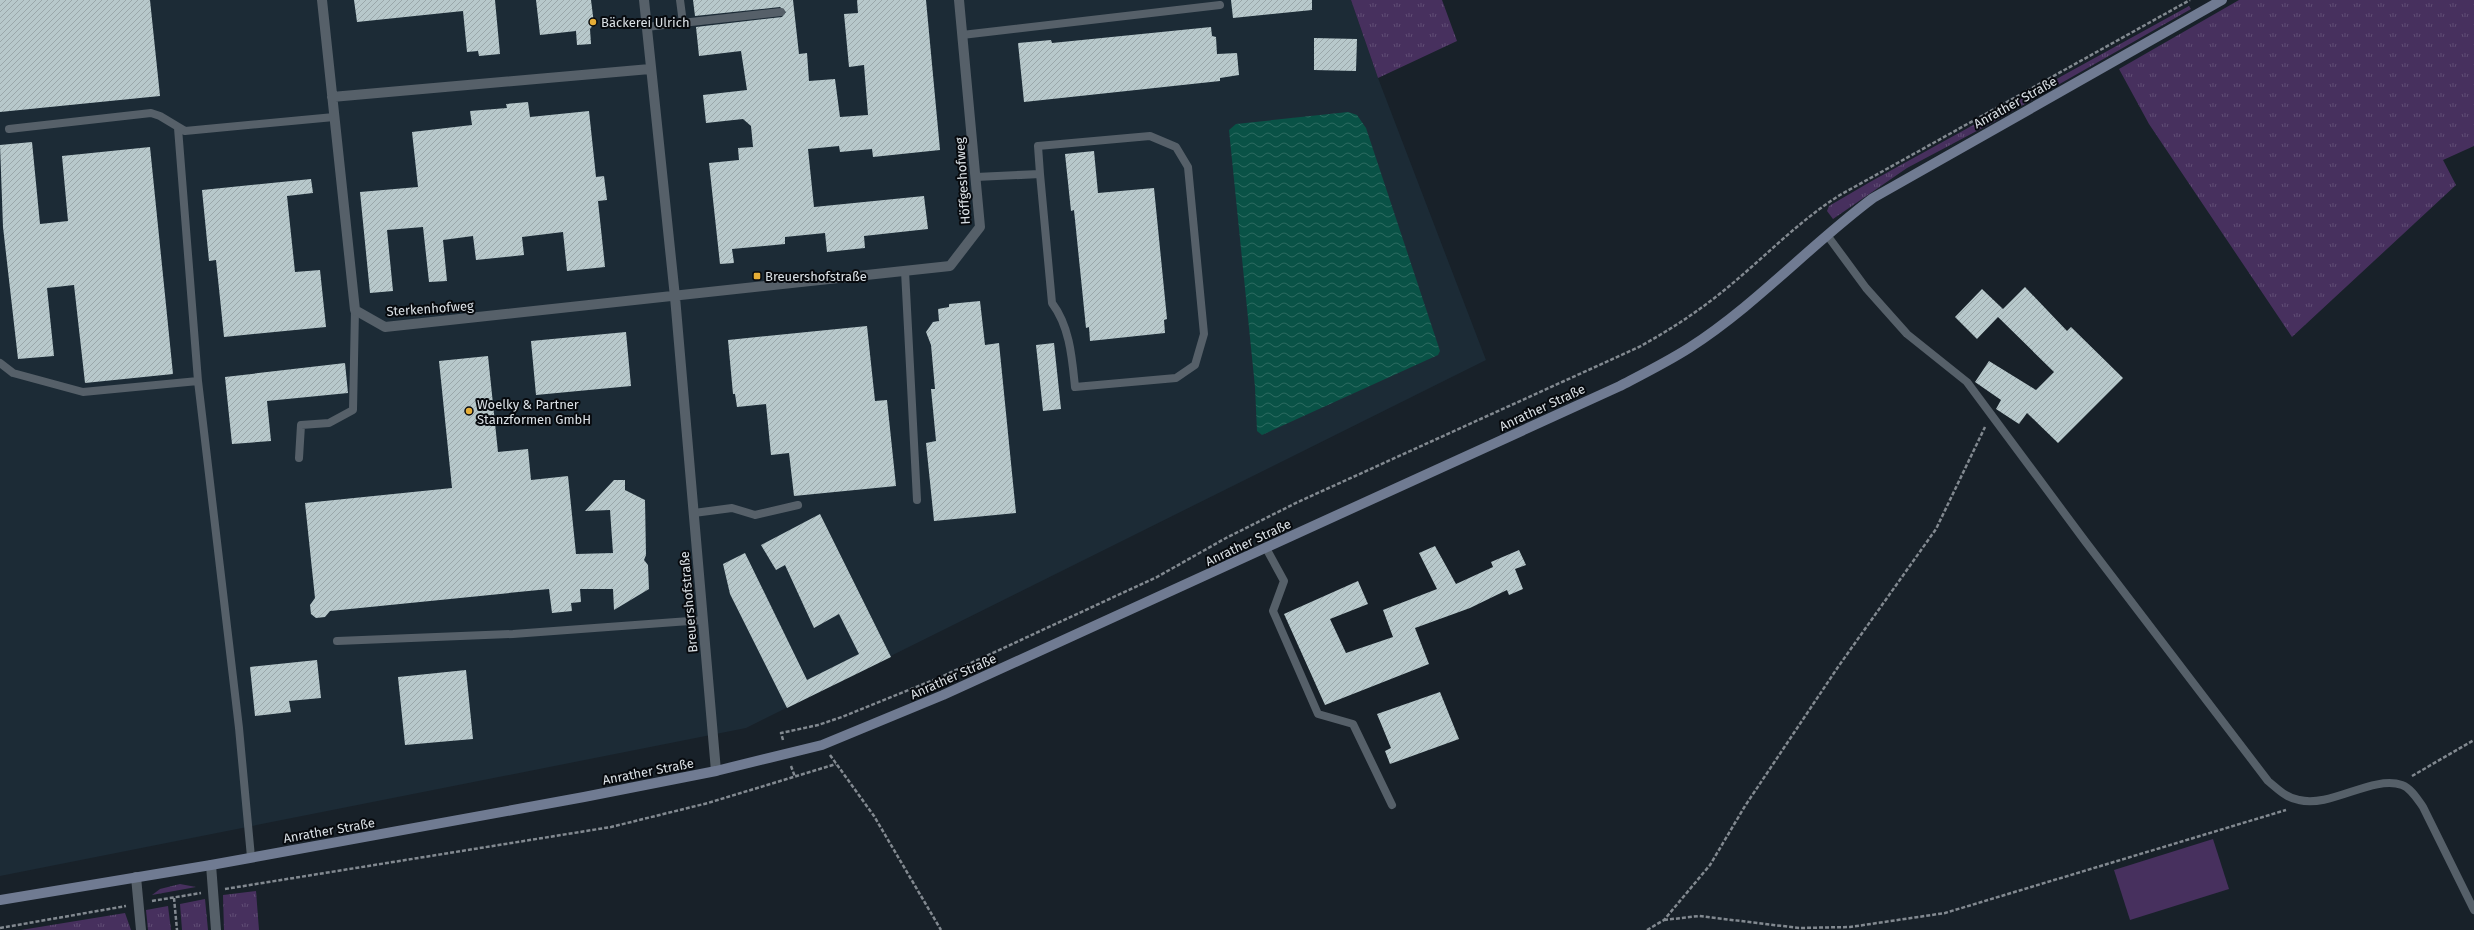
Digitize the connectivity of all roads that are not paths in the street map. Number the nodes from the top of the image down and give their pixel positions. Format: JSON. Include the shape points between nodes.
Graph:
{"nodes":[{"id":1,"x":322,"y":0,"type":"edge"},
{"id":2,"x":644,"y":0,"type":"edge"},
{"id":3,"x":680,"y":0,"type":"edge"},
{"id":4,"x":959,"y":0,"type":"edge"},
{"id":5,"x":2222,"y":0,"type":"edge"},
{"id":6,"x":1220,"y":5,"type":"dead end"},
{"id":7,"x":781,"y":12,"type":"dead end"},
{"id":8,"x":683,"y":23,"type":"junction"},
{"id":9,"x":646,"y":27,"type":"junction"},
{"id":10,"x":962,"y":35,"type":"junction"},
{"id":11,"x":650,"y":68,"type":"junction"},
{"id":12,"x":332,"y":97,"type":"junction"},
{"id":13,"x":334,"y":116,"type":"junction"},
{"id":14,"x":9,"y":128,"type":"dead end"},
{"id":15,"x":178,"y":128,"type":"junction"},
{"id":16,"x":1040,"y":174,"type":"junction"},
{"id":17,"x":976,"y":177,"type":"junction"},
{"id":18,"x":1827,"y":235,"type":"junction"},
{"id":19,"x":904,"y":271,"type":"junction"},
{"id":20,"x":675,"y":297,"type":"junction"},
{"id":21,"x":354,"y":310,"type":"junction"},
{"id":22,"x":0,"y":363,"type":"edge"},
{"id":23,"x":198,"y":381,"type":"junction"},
{"id":24,"x":299,"y":458,"type":"dead end"},
{"id":25,"x":917,"y":500,"type":"dead end"},
{"id":26,"x":798,"y":505,"type":"dead end"},
{"id":27,"x":694,"y":513,"type":"junction"},
{"id":28,"x":1266,"y":548,"type":"junction"},
{"id":29,"x":703,"y":620,"type":"junction"},
{"id":30,"x":337,"y":641,"type":"dead end"},
{"id":31,"x":716,"y":771,"type":"junction"},
{"id":32,"x":1392,"y":805,"type":"dead end"},
{"id":33,"x":251,"y":857,"type":"junction"},
{"id":34,"x":211,"y":865,"type":"junction"},
{"id":35,"x":136,"y":878,"type":"junction"},
{"id":36,"x":0,"y":900,"type":"edge"},
{"id":37,"x":2474,"y":910,"type":"edge"},
{"id":38,"x":141,"y":930,"type":"edge"},
{"id":39,"x":216,"y":930,"type":"edge"}],
"edges":[{"from":1,"to":12,"type":"street"},
{"from":2,"to":9,"type":"street","name":"Breuershofstraße"},
{"from":3,"to":8,"type":"lane"},
{"from":4,"to":10,"type":"street","name":"Höffgeshofweg"},
{"from":5,"to":18,"type":"main road","name":"Anrather Straße","via":[[1873,198]]},
{"from":6,"to":10,"type":"lane"},
{"from":7,"to":8,"type":"lane"},
{"from":8,"to":9,"type":"lane"},
{"from":9,"to":11,"type":"street","name":"Breuershofstraße"},
{"from":10,"to":17,"type":"street","name":"Höffgeshofweg"},
{"from":11,"to":12,"type":"street"},
{"from":11,"to":20,"type":"street","name":"Breuershofstraße"},
{"from":12,"to":13,"type":"street"},
{"from":13,"to":15,"type":"lane","via":[[185,131]]},
{"from":13,"to":21,"type":"street"},
{"from":14,"to":15,"type":"lane","via":[[151,113]]},
{"from":15,"to":23,"type":"lane"},
{"from":16,"to":16,"type":"lane","via":[[1038,146],[1150,136],[1176,147],[1188,167],[1204,334],[1195,365],[1176,378],[1075,387],[1072,354],[1062,316],[1052,304]]},
{"from":16,"to":17,"type":"lane"},
{"from":17,"to":19,"type":"street","name":"Höffgeshofweg","via":[[980,227],[950,266]]},
{"from":18,"to":28,"type":"main road","name":"Anrather Straße","via":[[1762,293],[1689,348],[1620,386]]},
{"from":18,"to":37,"type":"lane","via":[[1866,288],[1907,334],[1967,382],[1990,416],[2268,780],[2286,796],[2300,801],[2313,801],[2384,784],[2403,785],[2414,794],[2423,807]]},
{"from":19,"to":20,"type":"street","name":"Höffgeshofweg"},
{"from":19,"to":25,"type":"lane"},
{"from":20,"to":21,"type":"street","name":"Sterkenhofweg","via":[[385,327]]},
{"from":20,"to":27,"type":"street","name":"Breuershofstraße"},
{"from":21,"to":24,"type":"lane","via":[[353,410],[330,423],[301,425]]},
{"from":22,"to":23,"type":"lane","via":[[13,373],[83,392]]},
{"from":23,"to":33,"type":"lane","via":[[239,728]]},
{"from":26,"to":27,"type":"lane","via":[[755,515],[732,508]]},
{"from":27,"to":29,"type":"street","name":"Breuershofstraße"},
{"from":28,"to":31,"type":"main road","name":"Anrather Straße","via":[[950,692],[822,745]]},
{"from":28,"to":32,"type":"lane","via":[[1284,581],[1273,611],[1318,714],[1353,724]]},
{"from":29,"to":30,"type":"lane","via":[[513,634]]},
{"from":29,"to":31,"type":"street","name":"Breuershofstraße"},
{"from":31,"to":33,"type":"main road","name":"Anrather Straße"},
{"from":33,"to":34,"type":"main road","name":"Anrather Straße"},
{"from":34,"to":35,"type":"main road","name":"Anrather Straße"},
{"from":34,"to":39,"type":"street"},
{"from":35,"to":36,"type":"main road","name":"Anrather Straße"},
{"from":35,"to":38,"type":"street"}]}
